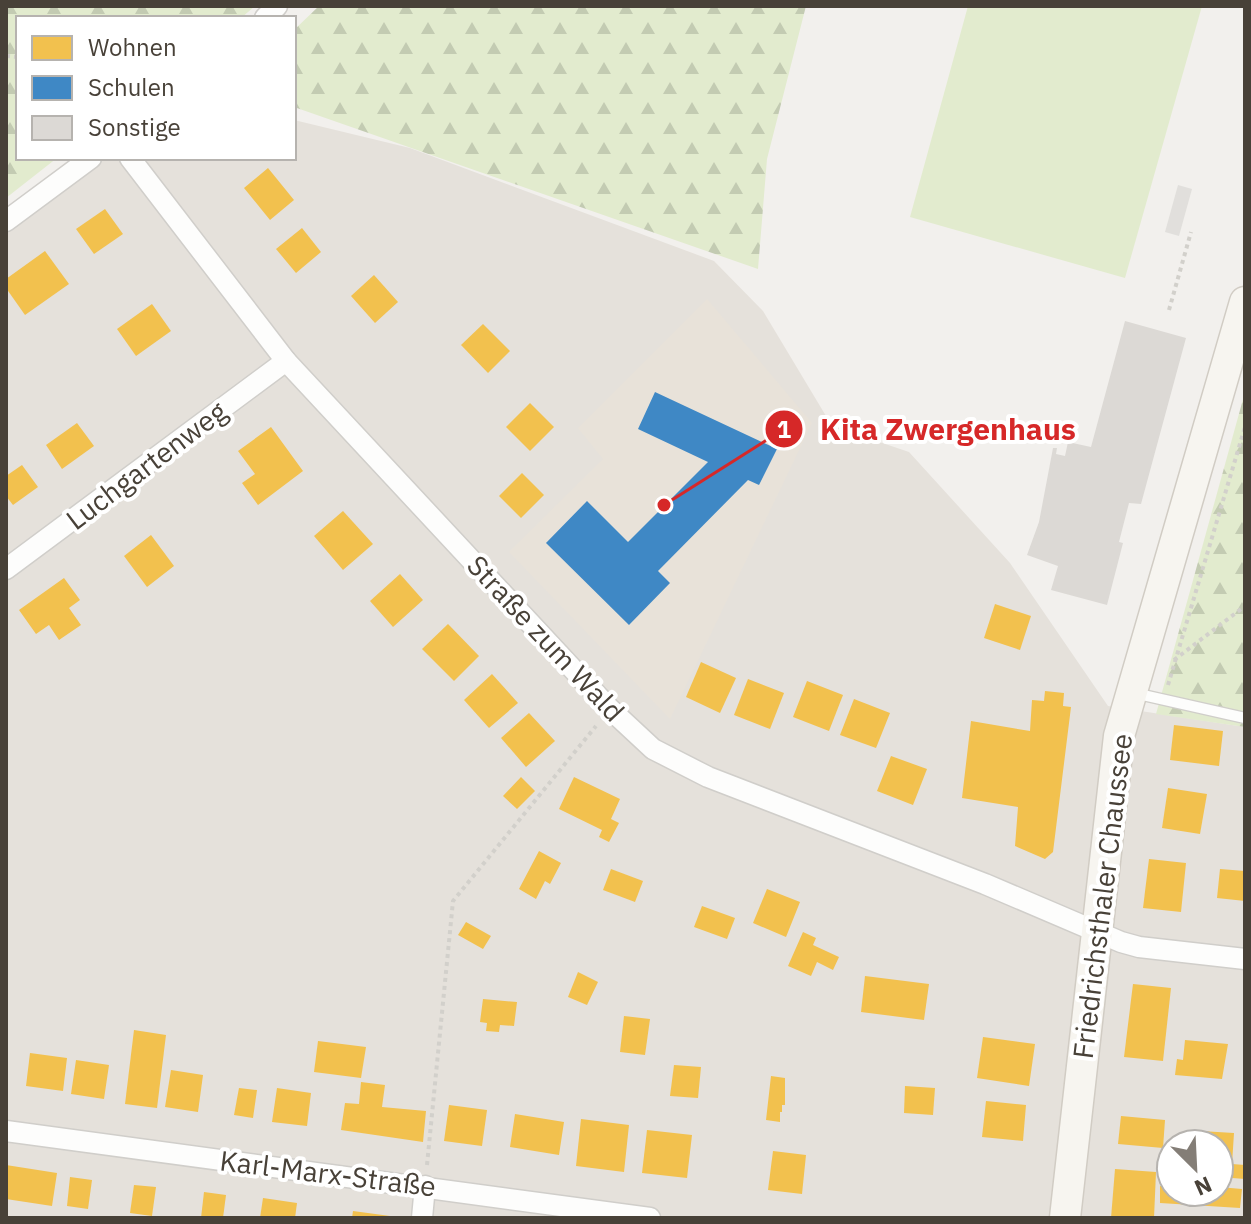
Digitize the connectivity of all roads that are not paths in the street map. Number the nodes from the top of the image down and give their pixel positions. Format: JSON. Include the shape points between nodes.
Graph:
{"nodes":[{"id":1,"x":88,"y":160,"type":"edge"},
{"id":2,"x":132,"y":160,"type":"edge"},
{"id":3,"x":6,"y":221,"type":"edge"},
{"id":4,"x":1245,"y":302,"type":"edge"},
{"id":5,"x":286,"y":361,"type":"junction"},
{"id":6,"x":6,"y":569,"type":"edge"},
{"id":7,"x":1131,"y":692,"type":"junction"},
{"id":8,"x":1245,"y":718,"type":"edge"},
{"id":9,"x":1098,"y":932,"type":"junction"},
{"id":10,"x":1245,"y":959,"type":"edge"},
{"id":11,"x":6,"y":1131,"type":"edge"},
{"id":12,"x":425,"y":1186,"type":"junction"},
{"id":13,"x":422,"y":1218,"type":"edge"},
{"id":14,"x":650,"y":1218,"type":"edge"},
{"id":15,"x":1065,"y":1218,"type":"edge"}],
"edges":[{"from":1,"to":3,"type":"street"},
{"from":2,"to":5,"type":"street","name":"Straße zum Wald"},
{"from":4,"to":7,"type":"street","name":"Friedrichsthaler Chaussee"},
{"from":5,"to":6,"type":"street","name":"Luchgartenweg"},
{"from":5,"to":9,"type":"street","name":"Straße zum Wald","via":[[653,749],[708,777]]},
{"from":7,"to":8,"type":"lane"},
{"from":7,"to":9,"type":"street","name":"Friedrichsthaler Chaussee","via":[[1117,747]]},
{"from":9,"to":10,"type":"street","name":"Straße zum Wald","via":[[1139,947]]},
{"from":9,"to":15,"type":"street","name":"Friedrichsthaler Chaussee"},
{"from":11,"to":12,"type":"street","name":"Karl-Marx-Straße"},
{"from":12,"to":13,"type":"street"},
{"from":12,"to":14,"type":"street","name":"Karl-Marx-Straße"}]}
